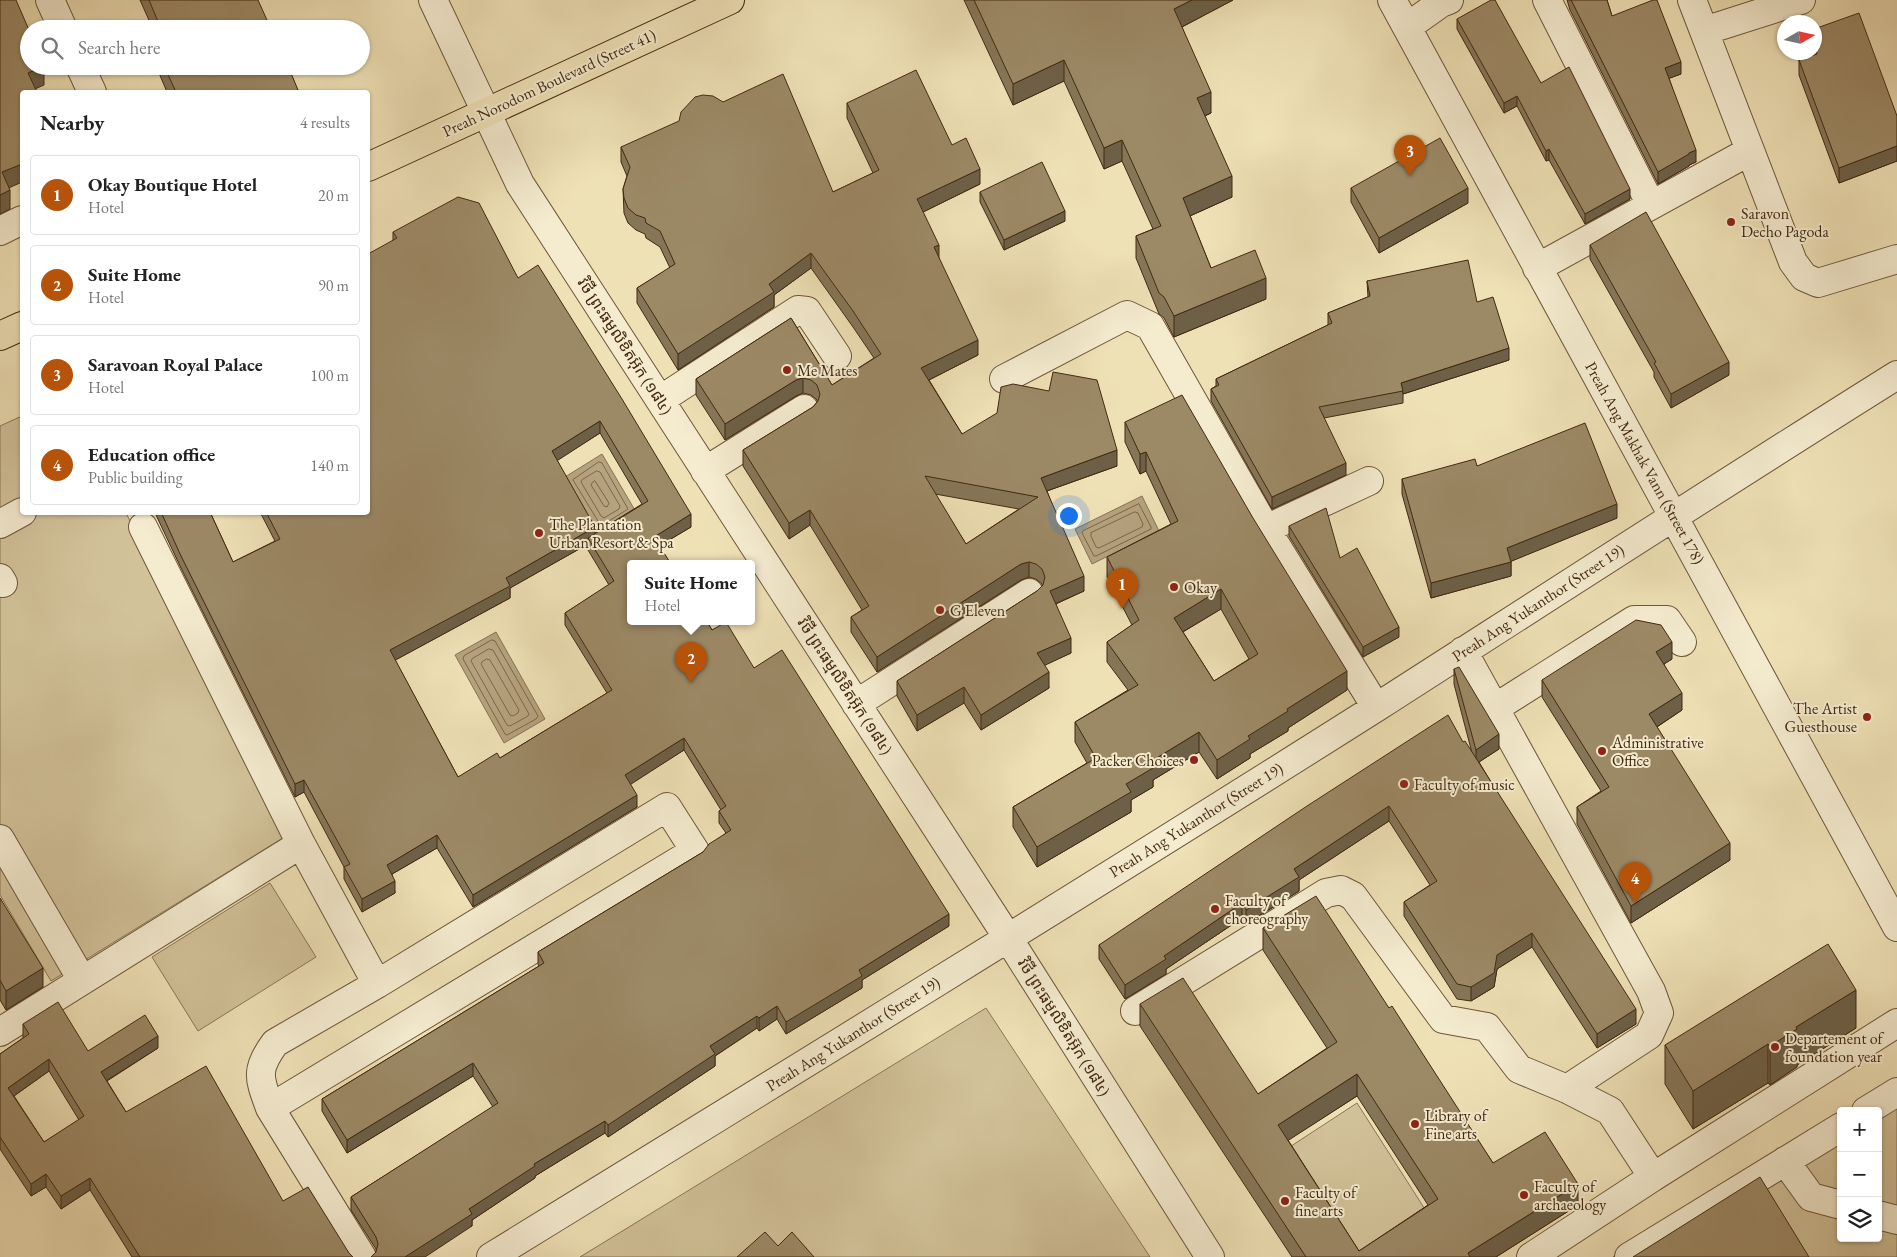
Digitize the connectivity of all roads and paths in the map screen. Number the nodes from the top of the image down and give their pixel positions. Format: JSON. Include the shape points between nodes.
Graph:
{"nodes":[{"id":1,"x":50,"y":0,"type":"edge"},
{"id":2,"x":433,"y":0,"type":"edge"},
{"id":3,"x":730,"y":0,"type":"edge"},
{"id":4,"x":1392,"y":0,"type":"edge"},
{"id":5,"x":1449,"y":0,"type":"edge"},
{"id":6,"x":1547,"y":0,"type":"edge"},
{"id":7,"x":1692,"y":0,"type":"edge"},
{"id":8,"x":1801,"y":0,"type":"edge"},
{"id":9,"x":1773,"y":4,"type":"edge"},
{"id":10,"x":59,"y":20,"type":"edge"},
{"id":11,"x":1406,"y":27,"type":"junction"},
{"id":12,"x":1704,"y":31,"type":"junction"},
{"id":13,"x":84,"y":75,"type":"edge"},
{"id":14,"x":91,"y":90,"type":"edge"},
{"id":15,"x":485,"y":113,"type":"junction"},
{"id":16,"x":1750,"y":151,"type":"junction"},
{"id":17,"x":370,"y":166,"type":"edge"},
{"id":18,"x":1651,"y":205,"type":"junction"},
{"id":19,"x":20,"y":221,"type":"edge"},
{"id":20,"x":0,"y":231,"type":"edge"},
{"id":21,"x":1897,"y":259,"type":"edge"},
{"id":22,"x":1537,"y":268,"type":"junction"},
{"id":23,"x":20,"y":327,"type":"edge"},
{"id":24,"x":0,"y":336,"type":"edge"},
{"id":25,"x":837,"y":356,"type":"dead end"},
{"id":26,"x":1897,"y":375,"type":"edge"},
{"id":27,"x":1004,"y":379,"type":"dead end"},
{"id":28,"x":660,"y":400,"type":"junction"},
{"id":29,"x":804,"y":409,"type":"dead end"},
{"id":30,"x":705,"y":470,"type":"junction"},
{"id":31,"x":1369,"y":481,"type":"dead end"},
{"id":32,"x":20,"y":513,"type":"edge"},
{"id":33,"x":1674,"y":515,"type":"junction"},
{"id":34,"x":0,"y":524,"type":"edge"},
{"id":35,"x":143,"y":527,"type":"dead end"},
{"id":36,"x":1266,"y":528,"type":"junction"},
{"id":37,"x":1029,"y":593,"type":"dead end"},
{"id":38,"x":1682,"y":642,"type":"dead end"},
{"id":39,"x":1463,"y":651,"type":"junction"},
{"id":40,"x":856,"y":704,"type":"junction"},
{"id":41,"x":1376,"y":707,"type":"junction"},
{"id":42,"x":1495,"y":708,"type":"junction"},
{"id":43,"x":0,"y":839,"type":"edge"},
{"id":44,"x":301,"y":844,"type":"junction"},
{"id":45,"x":1895,"y":919,"type":"edge"},
{"id":46,"x":1008,"y":938,"type":"junction"},
{"id":47,"x":82,"y":980,"type":"junction"},
{"id":48,"x":377,"y":984,"type":"junction"},
{"id":49,"x":1135,"y":1011,"type":"dead end"},
{"id":50,"x":1897,"y":1023,"type":"edge"},
{"id":51,"x":0,"y":1032,"type":"edge"},
{"id":52,"x":1567,"y":1089,"type":"junction"},
{"id":53,"x":1897,"y":1092,"type":"edge"},
{"id":54,"x":1873,"y":1107,"type":"edge"},
{"id":55,"x":270,"y":1108,"type":"junction"},
{"id":56,"x":1837,"y":1129,"type":"edge"},
{"id":57,"x":1786,"y":1161,"type":"junction"},
{"id":58,"x":1652,"y":1178,"type":"junction"},
{"id":59,"x":1837,"y":1204,"type":"edge"},
{"id":60,"x":1882,"y":1216,"type":"edge"},
{"id":61,"x":1897,"y":1220,"type":"edge"},
{"id":62,"x":362,"y":1257,"type":"edge"},
{"id":63,"x":491,"y":1257,"type":"edge"},
{"id":64,"x":1210,"y":1257,"type":"edge"},
{"id":65,"x":1531,"y":1257,"type":"edge"},
{"id":66,"x":1629,"y":1257,"type":"edge"}],
"edges":[{"from":1,"to":10,"type":"street"},
{"from":2,"to":15,"type":"street","name":"វិថី ព្រះធម្មលិខិតអ៊ុក (១៨៤)"},
{"from":3,"to":15,"type":"main road","name":"Preah Norodom Boulevard (Street 41)"},
{"from":4,"to":11,"type":"street","name":"Preah Ang Makhak Vann (Street 178)"},
{"from":5,"to":11,"type":"street"},
{"from":6,"to":18,"type":"street"},
{"from":7,"to":12,"type":"street"},
{"from":8,"to":9,"type":"street"},
{"from":9,"to":12,"type":"street"},
{"from":11,"to":22,"type":"street","name":"Preah Ang Makhak Vann (Street 178)"},
{"from":12,"to":16,"type":"street"},
{"from":13,"to":14,"type":"street"},
{"from":15,"to":17,"type":"main road","name":"Preah Norodom Boulevard (Street 41)"},
{"from":15,"to":28,"type":"street","name":"វិថី ព្រះធម្មលិខិតអ៊ុក (១៨៤)","via":[[520,184]]},
{"from":16,"to":18,"type":"street"},
{"from":16,"to":21,"type":"street","via":[[1793,262],[1804,277],[1818,283]]},
{"from":18,"to":22,"type":"street"},
{"from":19,"to":20,"type":"street"},
{"from":22,"to":33,"type":"street","name":"Preah Ang Makhak Vann (Street 178)"},
{"from":23,"to":24,"type":"main road"},
{"from":25,"to":28,"type":"street","via":[[807,311],[798,310]]},
{"from":26,"to":33,"type":"street","name":"Preah Ang Yukanthor (Street 19)"},
{"from":27,"to":36,"type":"street","via":[[1127,316],[1150,326]]},
{"from":28,"to":30,"type":"street","name":"វិថី ព្រះធម្មលិខិតអ៊ុក (១៨៤)"},
{"from":29,"to":30,"type":"street"},
{"from":30,"to":40,"type":"street","name":"វិថី ព្រះធម្មលិខិតអ៊ុក (១៨៤)"},
{"from":31,"to":36,"type":"street"},
{"from":32,"to":34,"type":"street"},
{"from":33,"to":39,"type":"street","name":"Preah Ang Yukanthor (Street 19)"},
{"from":33,"to":45,"type":"street","name":"Preah Ang Makhak Vann (Street 178)"},
{"from":35,"to":44,"type":"street"},
{"from":36,"to":41,"type":"street"},
{"from":37,"to":40,"type":"street"},
{"from":38,"to":42,"type":"street","via":[[1667,620],[1634,620]]},
{"from":39,"to":41,"type":"street","name":"Preah Ang Yukanthor (Street 19)"},
{"from":39,"to":42,"type":"street"},
{"from":40,"to":46,"type":"street","name":"វិថី ព្រះធម្មលិខិតអ៊ុក (១៨៤)"},
{"from":41,"to":46,"type":"street","name":"Preah Ang Yukanthor (Street 19)"},
{"from":42,"to":52,"type":"street","via":[[1651,991],[1659,1013],[1649,1035]]},
{"from":43,"to":47,"type":"street"},
{"from":44,"to":47,"type":"street"},
{"from":44,"to":48,"type":"street"},
{"from":46,"to":63,"type":"street","name":"Preah Ang Yukanthor (Street 19)"},
{"from":46,"to":64,"type":"street","name":"វិថី ព្រះធម្មលិខិតអ៊ុក (១៨៤)"},
{"from":47,"to":51,"type":"street"},
{"from":48,"to":55,"type":"street","via":[[275,1043],[265,1056],[259,1073]]},
{"from":48,"to":55,"type":"street","via":[[667,807],[695,851]]},
{"from":49,"to":52,"type":"street","via":[[1326,893],[1341,890],[1354,896],[1443,1019],[1487,1027],[1518,1069]]},
{"from":50,"to":58,"type":"street"},
{"from":52,"to":58,"type":"street","via":[[1610,1111]]},
{"from":53,"to":54,"type":"street"},
{"from":55,"to":62,"type":"street"},
{"from":56,"to":57,"type":"street"},
{"from":57,"to":59,"type":"street","via":[[1811,1197]]},
{"from":57,"to":66,"type":"street"},
{"from":58,"to":65,"type":"street"},
{"from":60,"to":61,"type":"street"}]}
